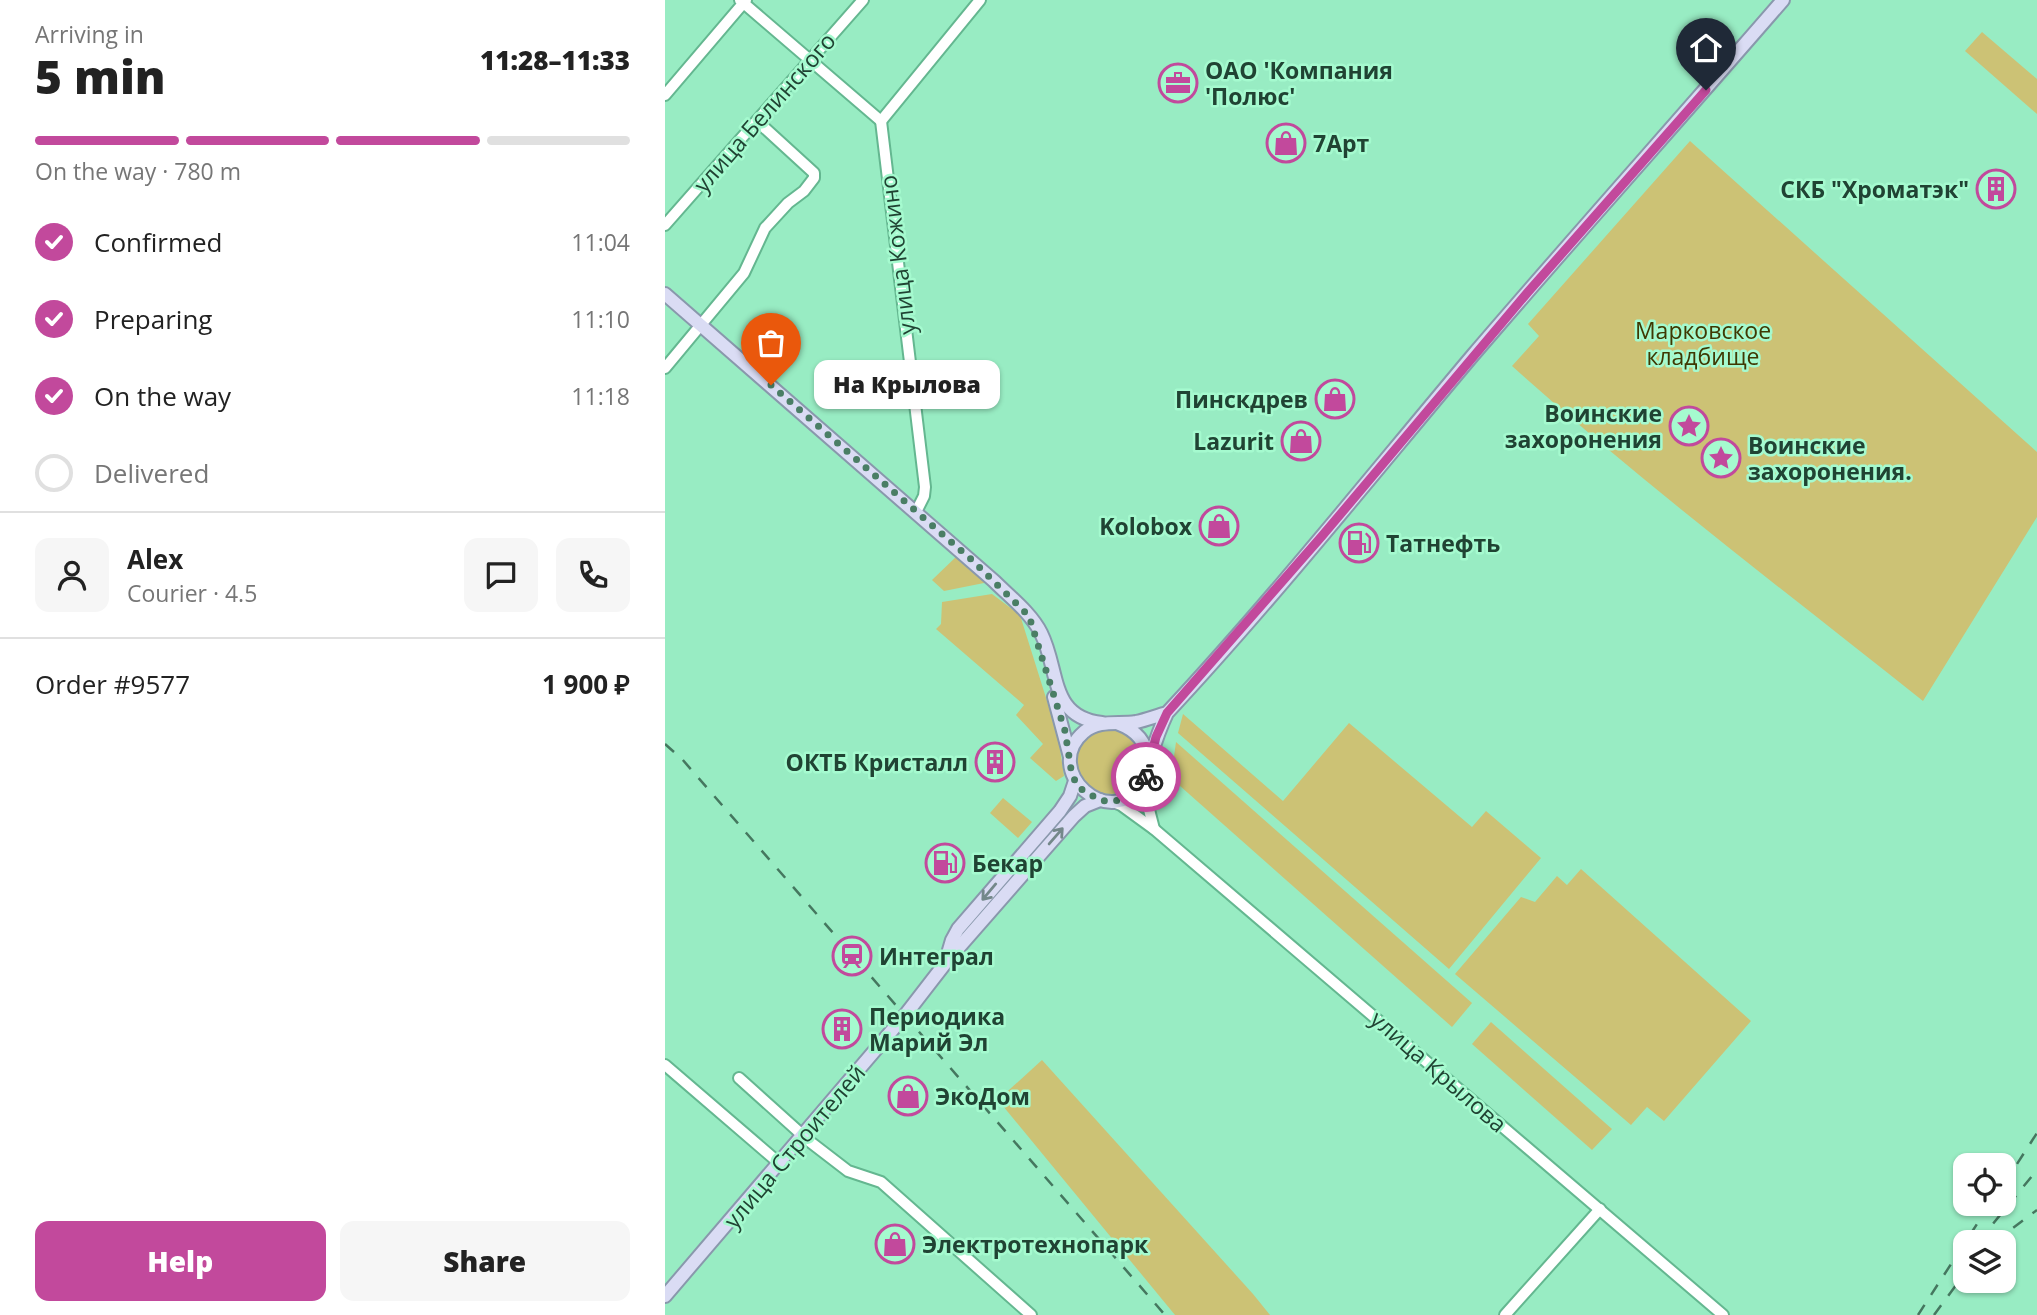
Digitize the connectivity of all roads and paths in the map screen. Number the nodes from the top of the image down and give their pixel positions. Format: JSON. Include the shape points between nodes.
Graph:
{"nodes":[{"id":1,"x":863,"y":0,"type":"edge"},
{"id":2,"x":980,"y":0,"type":"edge"},
{"id":3,"x":1783,"y":0,"type":"edge"},
{"id":4,"x":743,"y":1,"type":"edge"},
{"id":5,"x":810,"y":60,"type":"junction"},
{"id":6,"x":665,"y":94,"type":"edge"},
{"id":7,"x":757,"y":121,"type":"junction"},
{"id":8,"x":881,"y":121,"type":"junction"},
{"id":9,"x":665,"y":225,"type":"edge"},
{"id":10,"x":665,"y":294,"type":"edge"},
{"id":11,"x":701,"y":325,"type":"junction"},
{"id":12,"x":665,"y":368,"type":"edge"},
{"id":13,"x":916,"y":512,"type":"junction"},
{"id":14,"x":1029,"y":616,"type":"junction"},
{"id":15,"x":1167,"y":713,"type":"junction"},
{"id":16,"x":1103,"y":723,"type":"junction"},
{"id":17,"x":1119,"y":724,"type":"junction"},
{"id":18,"x":1070,"y":757,"type":"junction"},
{"id":19,"x":1148,"y":767,"type":"junction"},
{"id":20,"x":1075,"y":781,"type":"junction"},
{"id":21,"x":1105,"y":801,"type":"junction"},
{"id":22,"x":1154,"y":829,"type":"junction"},
{"id":23,"x":947,"y":961,"type":"junction"},
{"id":24,"x":665,"y":1065,"type":"edge"},
{"id":25,"x":739,"y":1078,"type":"dead end"},
{"id":26,"x":802,"y":1135,"type":"junction"},
{"id":27,"x":779,"y":1163,"type":"junction"},
{"id":28,"x":1600,"y":1209,"type":"junction"},
{"id":29,"x":665,"y":1296,"type":"edge"},
{"id":30,"x":1031,"y":1315,"type":"edge"},
{"id":31,"x":1505,"y":1315,"type":"edge"},
{"id":32,"x":1723,"y":1315,"type":"edge"}],
"edges":[{"from":1,"to":5,"type":"street","name":"улица Белинского"},
{"from":2,"to":8,"type":"street"},
{"from":3,"to":15,"type":"main road","name":"улица Строителей"},
{"from":4,"to":5,"type":"street"},
{"from":4,"to":6,"type":"street"},
{"from":5,"to":7,"type":"street","name":"улица Белинского"},
{"from":5,"to":8,"type":"street"},
{"from":7,"to":9,"type":"street","name":"улица Белинского"},
{"from":7,"to":11,"type":"street","via":[[814,173],[814,178],[765,228],[744,273]]},
{"from":8,"to":13,"type":"street","name":"улица Кожино","via":[[925,486]]},
{"from":10,"to":11,"type":"main road"},
{"from":11,"to":12,"type":"street"},
{"from":11,"to":13,"type":"main road"},
{"from":13,"to":14,"type":"main road"},
{"from":14,"to":16,"type":"main road","via":[[1046,645],[1067,708],[1084,720]]},
{"from":14,"to":18,"type":"main road"},
{"from":15,"to":17,"type":"main road"},
{"from":15,"to":19,"type":"main road","name":"улица Строителей"},
{"from":16,"to":17,"type":"main road"},
{"from":16,"to":18,"type":"main road","via":[[1082,734]]},
{"from":17,"to":19,"type":"main road","via":[[1137,734],[1148,752]]},
{"from":18,"to":20,"type":"main road"},
{"from":19,"to":21,"type":"main road","name":"улица Строителей","via":[[1134,793]]},
{"from":19,"to":22,"type":"street","via":[[1146,798]]},
{"from":20,"to":21,"type":"main road","via":[[1090,796]]},
{"from":20,"to":23,"type":"main road","name":"улица Строителей","one_way":true,"via":[[1060,811],[958,929]]},
{"from":21,"to":22,"type":"street","name":"улица Крылова","via":[[1121,805]]},
{"from":23,"to":21,"type":"main road","name":"улица Строителей","one_way":true,"via":[[1074,816],[1085,806]]},
{"from":22,"to":28,"type":"street","name":"улица Крылова"},
{"from":23,"to":26,"type":"main road","name":"улица Строителей"},
{"from":24,"to":27,"type":"street"},
{"from":25,"to":26,"type":"street"},
{"from":26,"to":27,"type":"main road","name":"улица Строителей"},
{"from":26,"to":30,"type":"street","via":[[848,1171],[881,1182]]},
{"from":27,"to":29,"type":"main road","name":"улица Строителей"},
{"from":28,"to":31,"type":"street"},
{"from":28,"to":32,"type":"street","name":"улица Крылова"}]}
